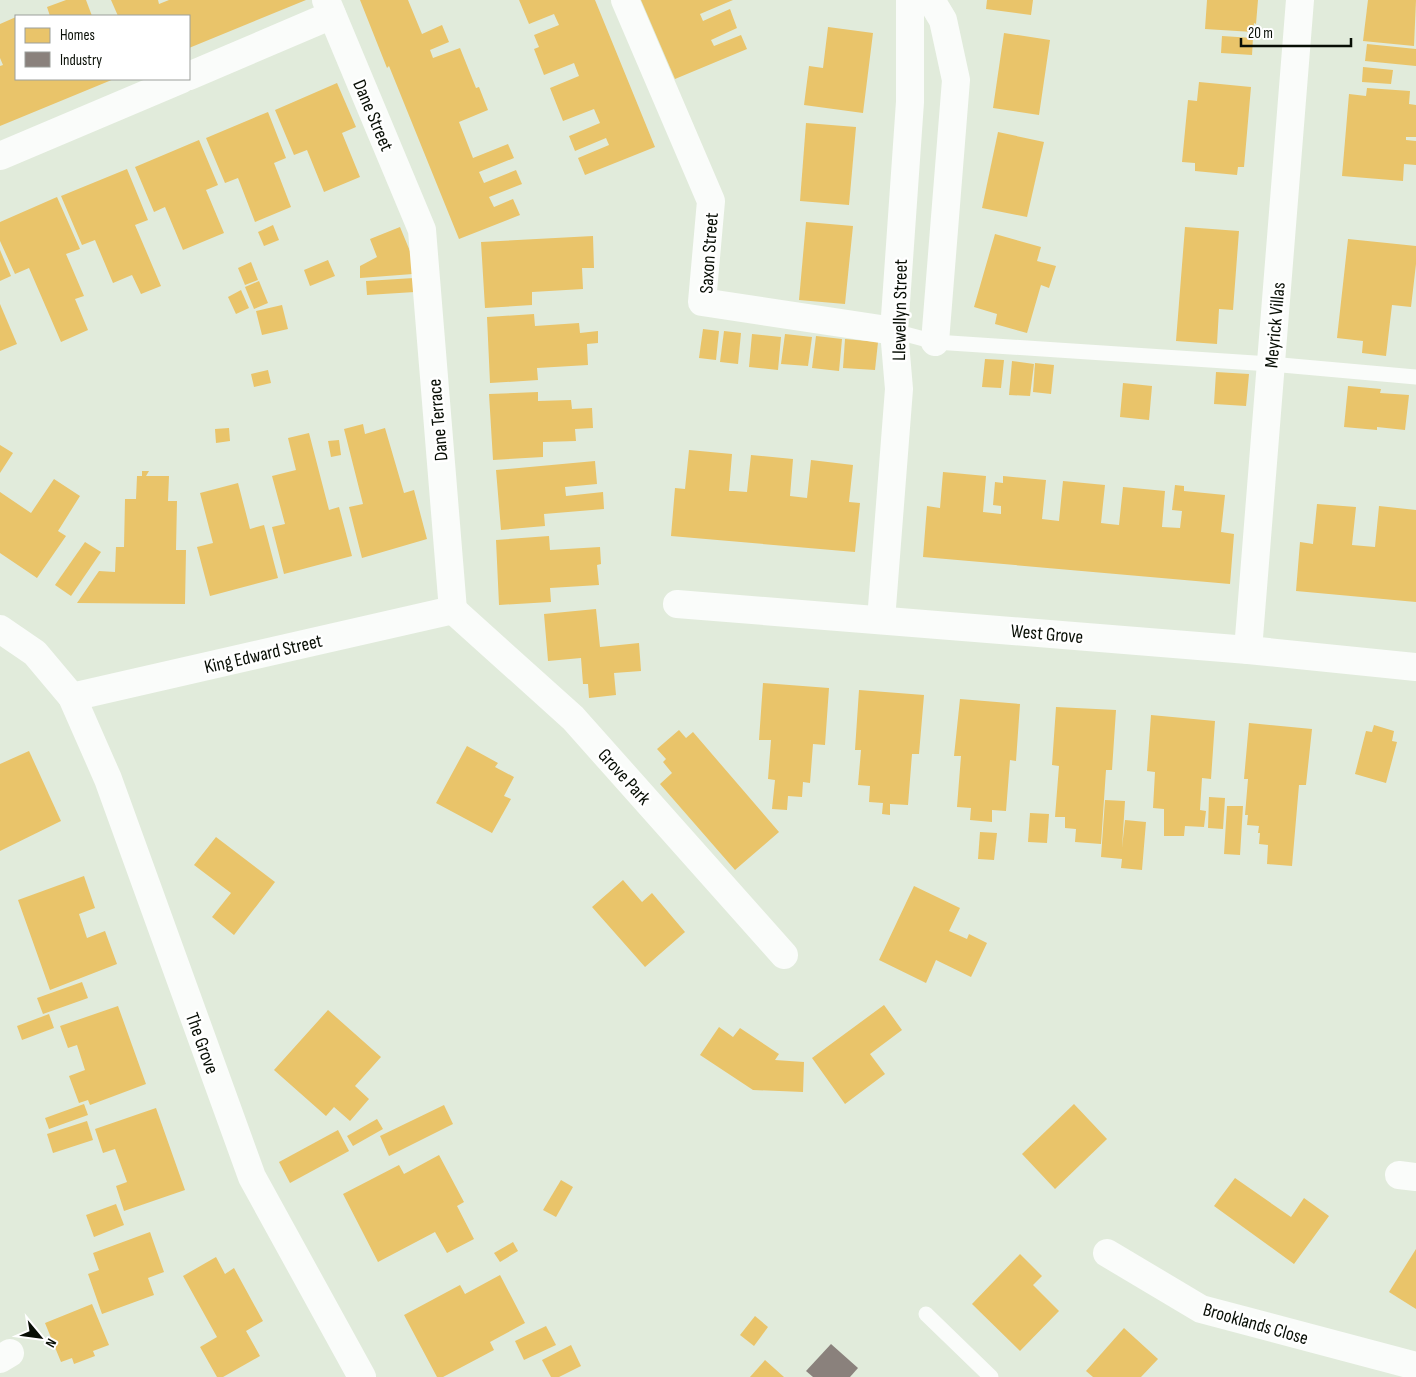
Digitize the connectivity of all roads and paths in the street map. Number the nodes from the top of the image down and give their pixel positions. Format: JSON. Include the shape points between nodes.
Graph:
{"nodes":[{"id":1,"x":625,"y":0,"type":"edge"},
{"id":2,"x":910,"y":0,"type":"edge"},
{"id":3,"x":931,"y":0,"type":"edge"},
{"id":4,"x":1300,"y":0,"type":"edge"},
{"id":5,"x":329,"y":7,"type":"edge"},
{"id":6,"x":190,"y":76,"type":"edge"},
{"id":7,"x":180,"y":80,"type":"edge"},
{"id":8,"x":0,"y":156,"type":"edge"},
{"id":9,"x":422,"y":230,"type":"joint"},
{"id":10,"x":894,"y":331,"type":"junction"},
{"id":11,"x":935,"y":342,"type":"junction"},
{"id":12,"x":1270,"y":364,"type":"junction"},
{"id":13,"x":1416,"y":377,"type":"edge"},
{"id":14,"x":677,"y":604,"type":"dead end"},
{"id":15,"x":453,"y":610,"type":"junction"},
{"id":16,"x":881,"y":620,"type":"junction"},
{"id":17,"x":0,"y":629,"type":"edge"},
{"id":18,"x":1248,"y":650,"type":"junction"},
{"id":19,"x":1416,"y":666,"type":"edge"},
{"id":20,"x":72,"y":697,"type":"junction"},
{"id":21,"x":784,"y":956,"type":"dead end"},
{"id":22,"x":1107,"y":1253,"type":"dead end"},
{"id":23,"x":926,"y":1314,"type":"dead end"},
{"id":24,"x":1416,"y":1366,"type":"edge"},
{"id":25,"x":362,"y":1377,"type":"edge"},
{"id":26,"x":991,"y":1377,"type":"edge"}],
"edges":[{"from":1,"to":10,"type":"street","name":"Saxon Street","via":[[712,201],[702,302]]},
{"from":2,"to":10,"type":"street","name":"Llewellyn Street","via":[[910,102]]},
{"from":3,"to":11,"type":"street","via":[[942,20],[956,80]]},
{"from":4,"to":12,"type":"street","name":"Meyrick Villas"},
{"from":5,"to":6,"type":"street"},
{"from":5,"to":9,"type":"street","name":"Dane Street"},
{"from":7,"to":8,"type":"street"},
{"from":9,"to":15,"type":"street","name":"Dane Terrace"},
{"from":10,"to":11,"type":"lane"},
{"from":10,"to":16,"type":"street","name":"Llewellyn Street","via":[[899,389]]},
{"from":11,"to":12,"type":"lane"},
{"from":12,"to":13,"type":"lane"},
{"from":12,"to":18,"type":"street","name":"Meyrick Villas"},
{"from":14,"to":16,"type":"street","name":"West Grove"},
{"from":15,"to":20,"type":"street","name":"King Edward Street"},
{"from":15,"to":21,"type":"street","name":"Grove Park","via":[[573,718]]},
{"from":16,"to":18,"type":"street","name":"West Grove"},
{"from":17,"to":20,"type":"street","name":"The Grove","via":[[35,654]]},
{"from":18,"to":19,"type":"street","name":"West Grove"},
{"from":20,"to":25,"type":"street","name":"The Grove","via":[[108,779],[252,1178]]},
{"from":22,"to":24,"type":"street","name":"Brooklands Close","via":[[1201,1309]]},
{"from":23,"to":26,"type":"lane"}]}
